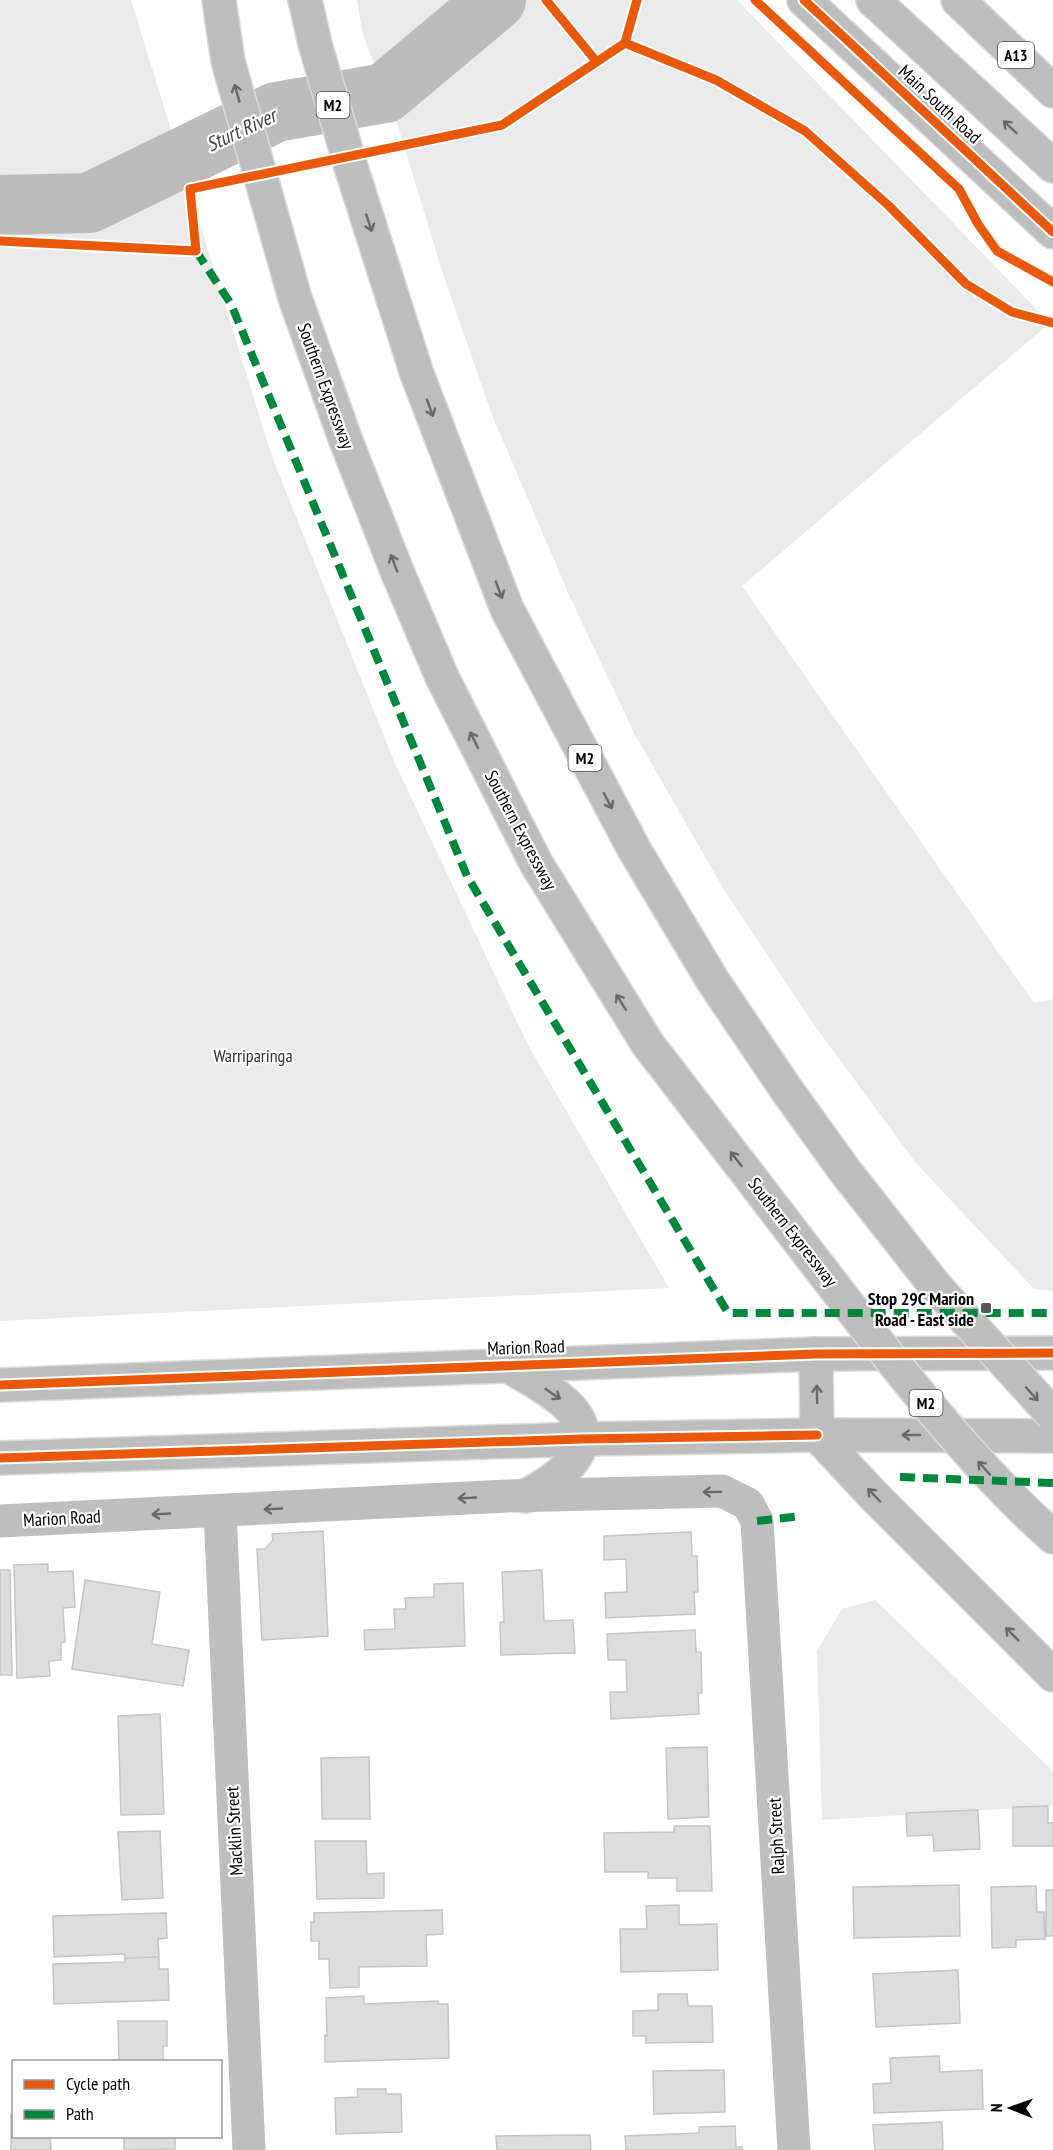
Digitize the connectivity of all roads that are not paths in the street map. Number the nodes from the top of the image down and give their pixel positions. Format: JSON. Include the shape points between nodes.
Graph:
{"nodes":[{"id":1,"x":208,"y":0,"type":"edge"},
{"id":2,"x":219,"y":0,"type":"edge"},
{"id":3,"x":305,"y":0,"type":"edge"},
{"id":4,"x":804,"y":0,"type":"edge"},
{"id":5,"x":873,"y":0,"type":"edge"},
{"id":6,"x":958,"y":0,"type":"edge"},
{"id":7,"x":228,"y":61,"type":"junction"},
{"id":8,"x":1053,"y":91,"type":"edge"},
{"id":9,"x":1053,"y":166,"type":"edge"},
{"id":10,"x":1041,"y":211,"type":"edge"},
{"id":11,"x":1053,"y":232,"type":"edge"},
{"id":12,"x":1053,"y":1353,"type":"edge"},
{"id":13,"x":816,"y":1354,"type":"junction"},
{"id":14,"x":507,"y":1365,"type":"junction"},
{"id":15,"x":0,"y":1385,"type":"edge"},
{"id":16,"x":1053,"y":1415,"type":"edge"},
{"id":17,"x":817,"y":1435,"type":"junction"},
{"id":18,"x":1053,"y":1436,"type":"edge"},
{"id":19,"x":582,"y":1439,"type":"junction"},
{"id":20,"x":0,"y":1458,"type":"edge"},
{"id":21,"x":526,"y":1496,"type":"junction"},
{"id":22,"x":219,"y":1511,"type":"junction"},
{"id":23,"x":0,"y":1521,"type":"edge"},
{"id":24,"x":757,"y":1521,"type":"joint"},
{"id":25,"x":1053,"y":1537,"type":"edge"},
{"id":26,"x":1053,"y":1675,"type":"edge"},
{"id":27,"x":249,"y":2150,"type":"edge"},
{"id":28,"x":794,"y":2150,"type":"edge"}],
"edges":[{"from":1,"to":7,"type":"main road"},
{"from":2,"to":7,"type":"main road","name":"Southern Expressway","number":"M2"},
{"from":3,"to":16,"type":"main road","number":"M2","one_way":true,"bridge":true,"via":[[351,167],[417,374],[517,629],[634,849],[713,981],[786,1089],[937,1288]]},
{"from":4,"to":10,"type":"main road","name":"Main South Road"},
{"from":9,"to":5,"type":"main road","one_way":true},
{"from":6,"to":8,"type":"main road","number":"A13"},
{"from":25,"to":7,"type":"main road","name":"Southern Expressway","number":"M2","one_way":true,"bridge":true,"via":[[1002,1489],[913,1388],[647,1043],[536,863],[442,677],[346,441],[294,298]]},
{"from":10,"to":11,"type":"main road","name":"Main South Road"},
{"from":12,"to":13,"type":"main road","name":"Marion Road"},
{"from":13,"to":14,"type":"main road","name":"Marion Road"},
{"from":17,"to":13,"type":"main road","one_way":true},
{"from":14,"to":15,"type":"main road","name":"Marion Road"},
{"from":14,"to":19,"type":"main road","one_way":true,"via":[[568,1406],[580,1425]]},
{"from":18,"to":17,"type":"main road","one_way":true},
{"from":17,"to":19,"type":"main road"},
{"from":26,"to":17,"type":"main road","one_way":true},
{"from":19,"to":20,"type":"main road"},
{"from":19,"to":21,"type":"main road","via":[[564,1472]]},
{"from":21,"to":22,"type":"street","name":"Marion Road","one_way":true},
{"from":24,"to":21,"type":"street","name":"Marion Road","one_way":true,"via":[[748,1504],[722,1491]]},
{"from":22,"to":23,"type":"street","name":"Marion Road","one_way":true},
{"from":22,"to":27,"type":"street","name":"Macklin Street"},
{"from":24,"to":28,"type":"street","name":"Ralph Street"}]}
